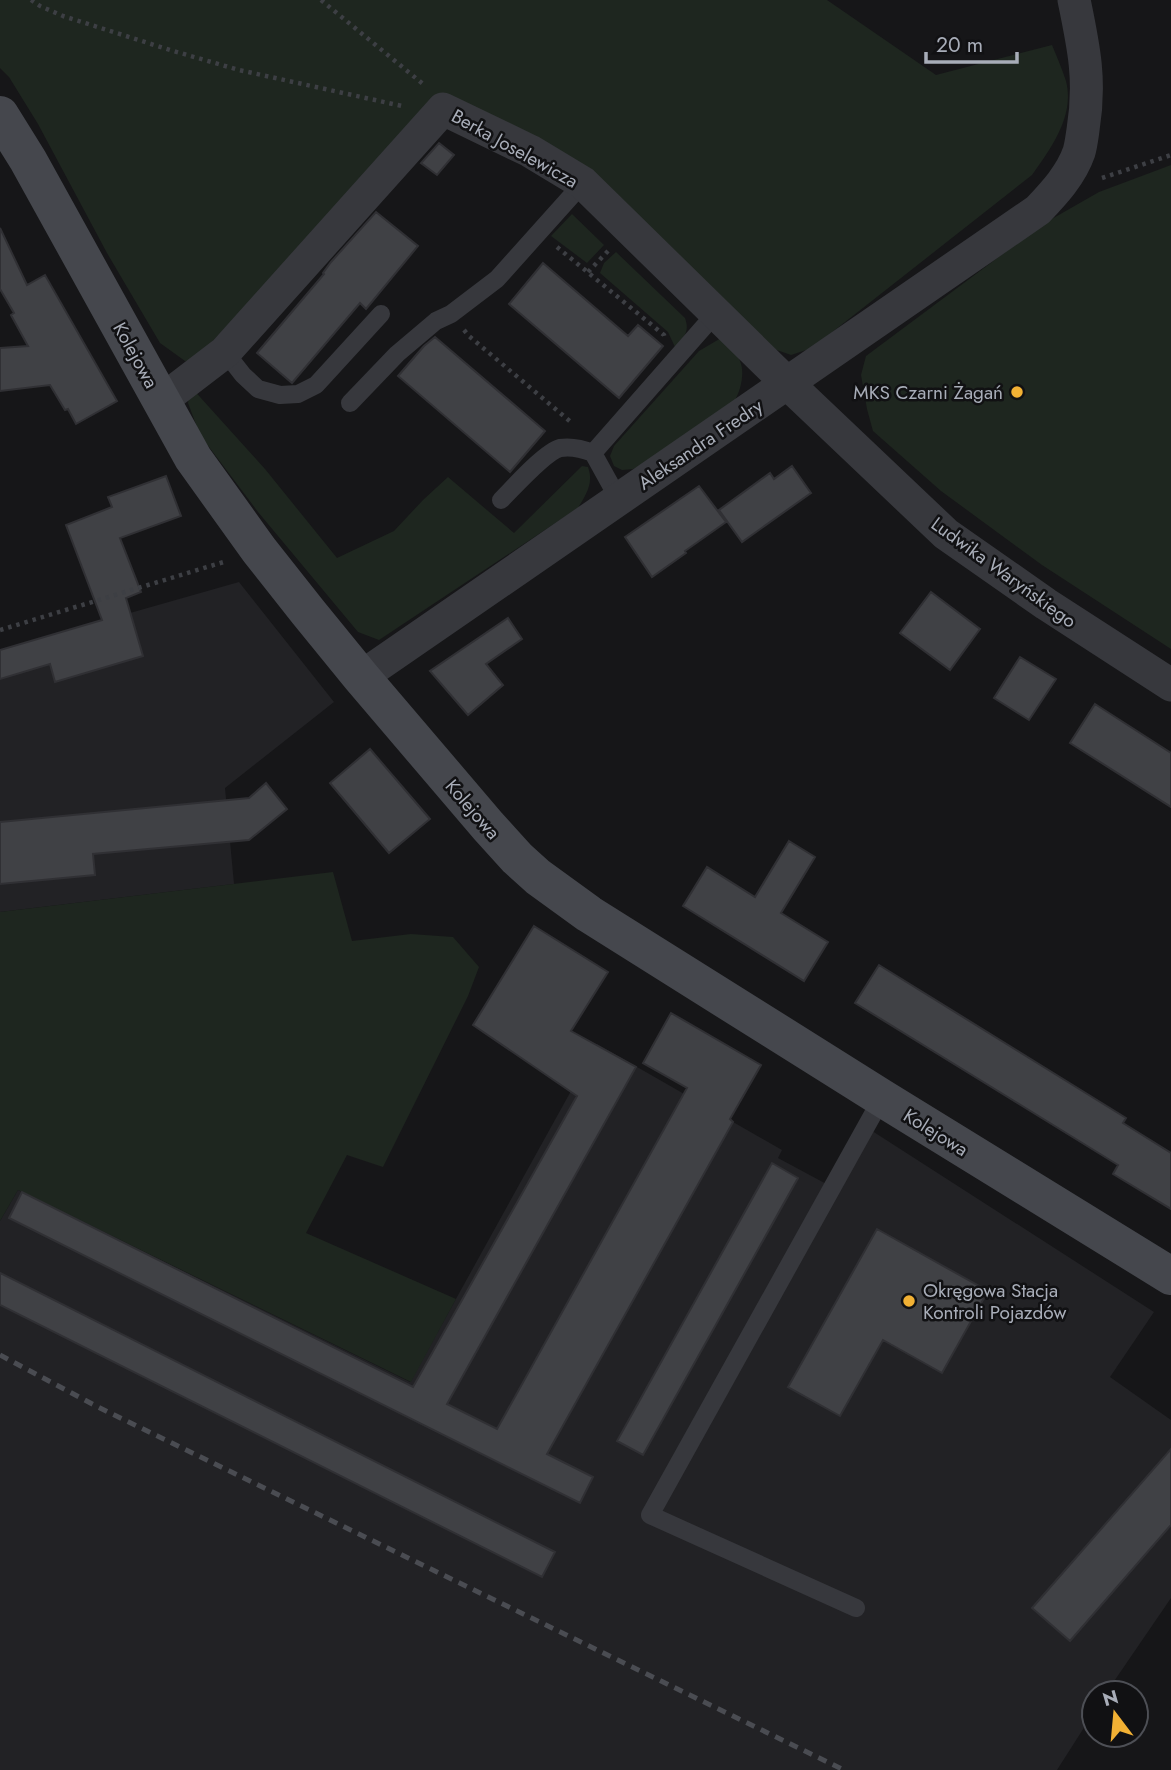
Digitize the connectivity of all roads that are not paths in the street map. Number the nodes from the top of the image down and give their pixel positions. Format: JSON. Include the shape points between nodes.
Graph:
{"nodes":[{"id":1,"x":1074,"y":0,"type":"edge"},
{"id":2,"x":0,"y":115,"type":"edge"},
{"id":3,"x":583,"y":183,"type":"junction"},
{"id":4,"x":716,"y":313,"type":"junction"},
{"id":5,"x":381,"y":314,"type":"dead end"},
{"id":6,"x":225,"y":352,"type":"junction"},
{"id":7,"x":788,"y":384,"type":"junction"},
{"id":8,"x":162,"y":401,"type":"junction"},
{"id":9,"x":350,"y":403,"type":"dead end"},
{"id":10,"x":596,"y":450,"type":"junction"},
{"id":11,"x":501,"y":500,"type":"dead end"},
{"id":12,"x":619,"y":500,"type":"junction"},
{"id":13,"x":361,"y":677,"type":"junction"},
{"id":14,"x":1171,"y":685,"type":"edge"},
{"id":15,"x":881,"y":1098,"type":"junction"},
{"id":16,"x":1171,"y":1276,"type":"edge"},
{"id":17,"x":856,"y":1608,"type":"dead end"}],
"edges":[{"from":1,"to":7,"type":"street","name":"Aleksandra Fredry","via":[[1087,85],[1079,151],[1068,175],[1038,210]]},
{"from":2,"to":8,"type":"street","name":"Kolejowa"},
{"from":3,"to":4,"type":"street","name":"Berka Joselewicza"},
{"from":3,"to":6,"type":"street","name":"Berka Joselewicza","via":[[530,151],[441,112]]},
{"from":3,"to":9,"type":"lane","via":[[497,279],[436,321]]},
{"from":4,"to":7,"type":"street","name":"Berka Joselewicza"},
{"from":4,"to":10,"type":"lane"},
{"from":5,"to":6,"type":"lane","via":[[316,384],[298,394],[258,389]]},
{"from":6,"to":8,"type":"street","name":"Berka Joselewicza"},
{"from":7,"to":12,"type":"street","name":"Aleksandra Fredry"},
{"from":7,"to":14,"type":"street","name":"Ludwika Waryńskiego","via":[[946,534]]},
{"from":8,"to":13,"type":"street","name":"Kolejowa","via":[[193,458],[259,550]]},
{"from":10,"to":11,"type":"lane","via":[[559,449],[548,454]]},
{"from":10,"to":12,"type":"lane"},
{"from":12,"to":13,"type":"street","name":"Aleksandra Fredry"},
{"from":13,"to":15,"type":"street","name":"Kolejowa","via":[[488,827],[538,877]]},
{"from":15,"to":16,"type":"street","name":"Kolejowa"},
{"from":15,"to":17,"type":"lane","via":[[650,1515]]}]}
